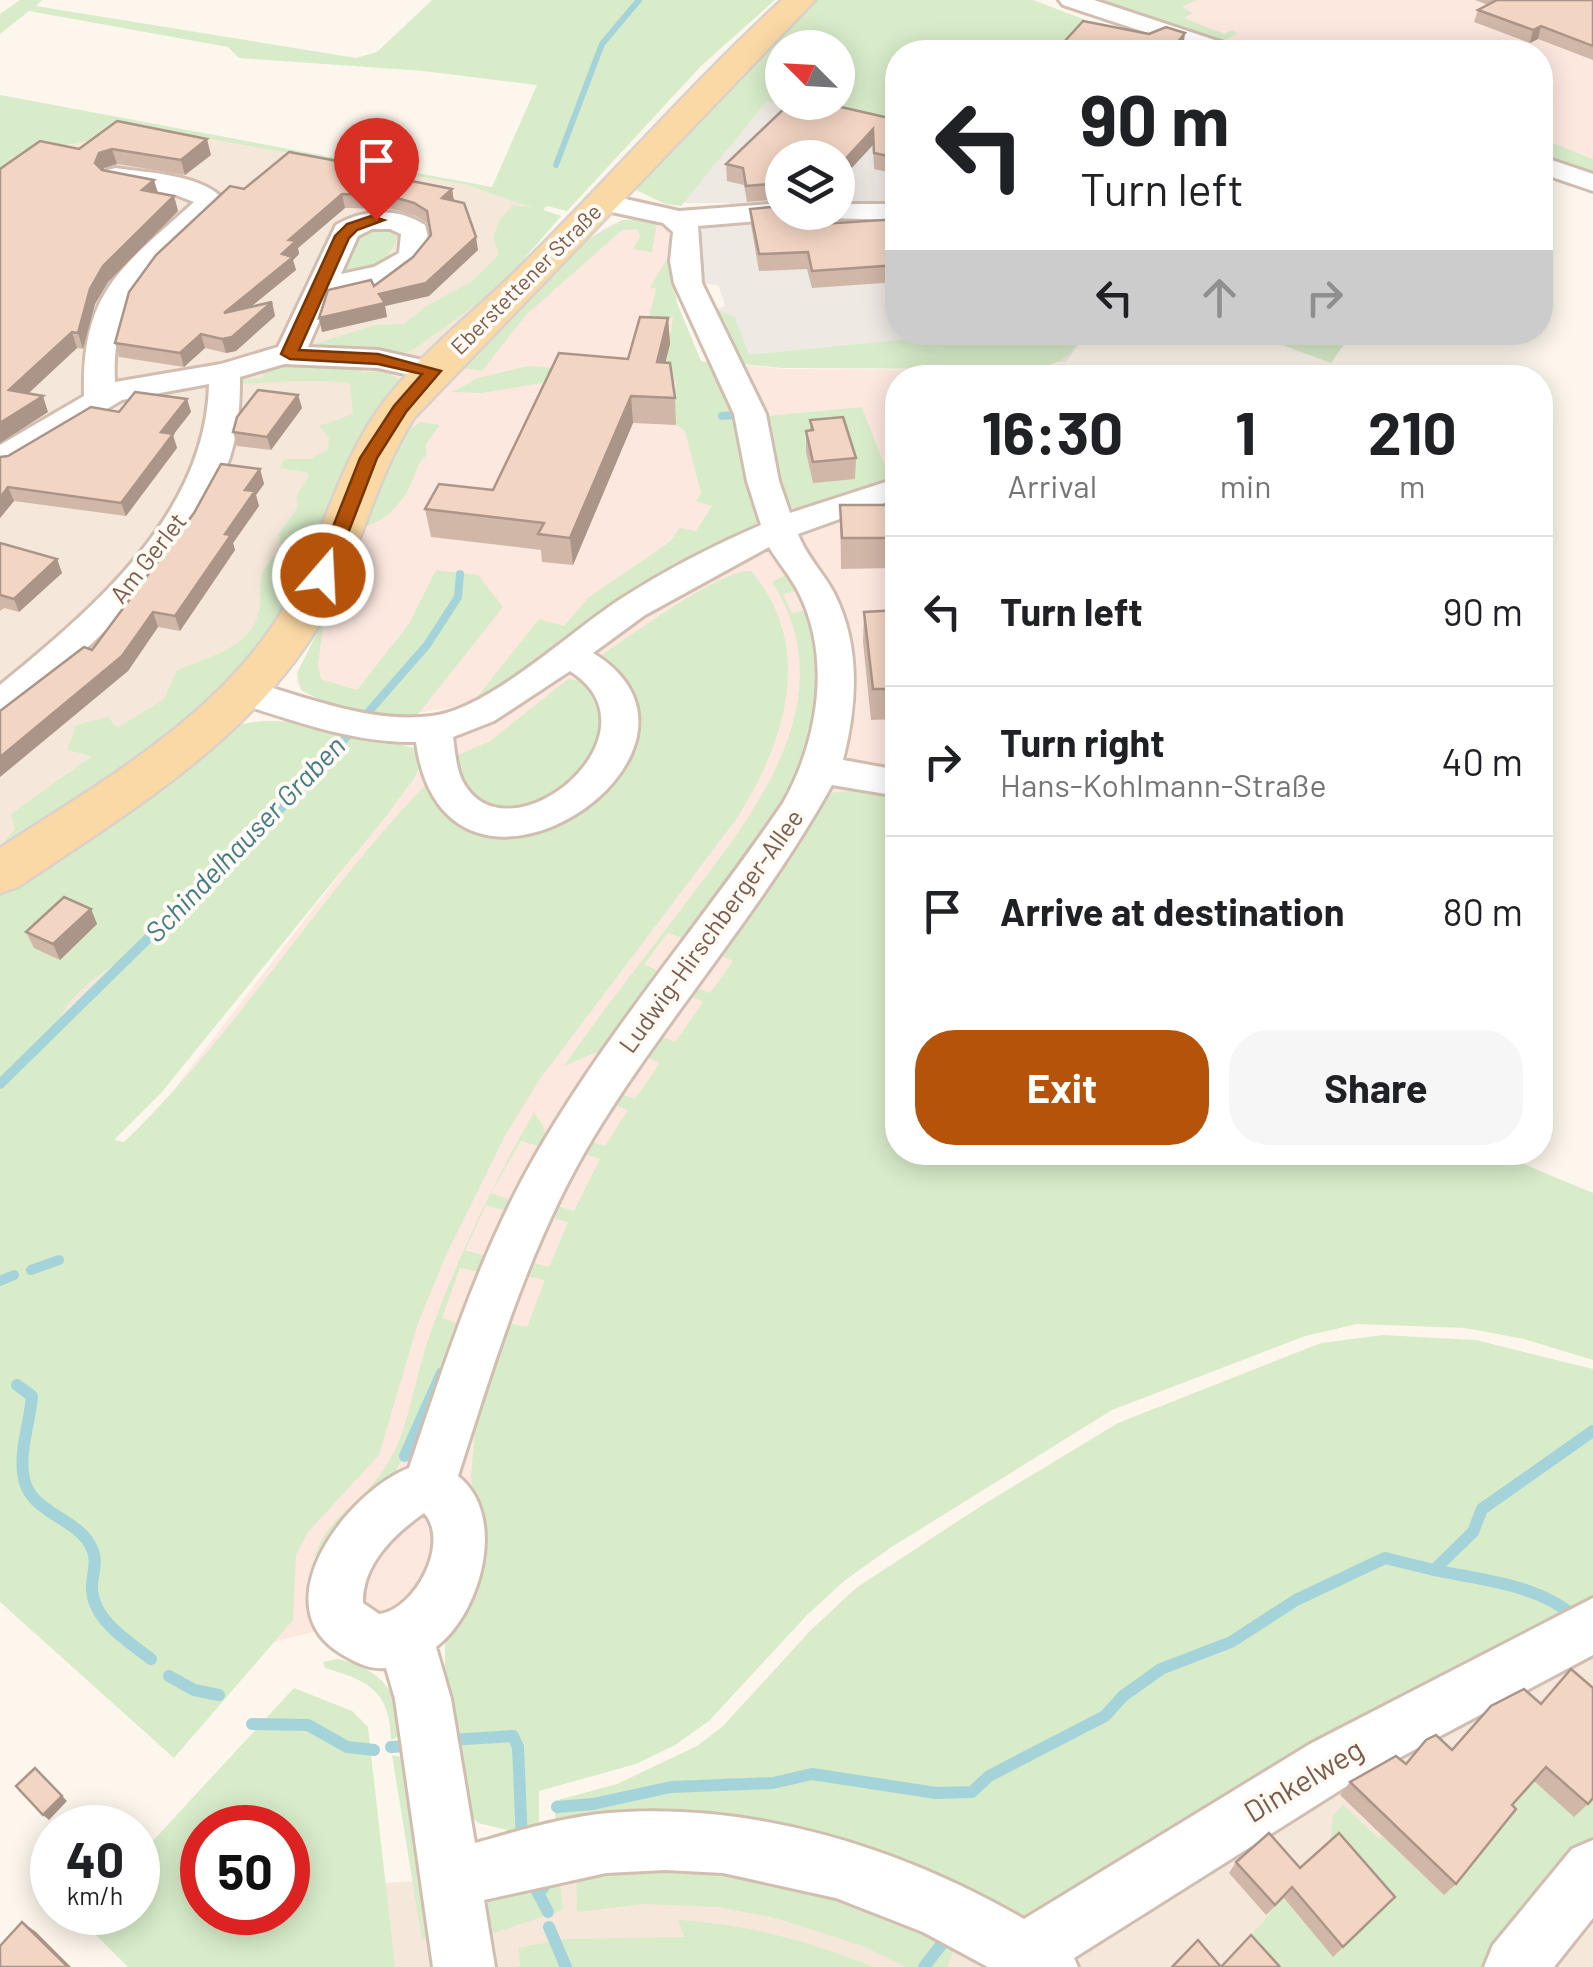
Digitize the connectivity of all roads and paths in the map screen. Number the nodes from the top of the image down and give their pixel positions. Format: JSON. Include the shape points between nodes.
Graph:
{"nodes":[{"id":1,"x":800,"y":0,"type":"edge"},
{"id":2,"x":1071,"y":0,"type":"edge"},
{"id":3,"x":1191,"y":40,"type":"edge"},
{"id":4,"x":1553,"y":169,"type":"edge"},
{"id":5,"x":116,"y":176,"type":"edge"},
{"id":6,"x":1593,"y":183,"type":"edge"},
{"id":7,"x":706,"y":188,"type":"dead end"},
{"id":8,"x":765,"y":201,"type":"edge"},
{"id":9,"x":603,"y":202,"type":"junction"},
{"id":10,"x":765,"y":212,"type":"edge"},
{"id":11,"x":855,"y":212,"type":"edge"},
{"id":12,"x":885,"y":212,"type":"edge"},
{"id":13,"x":676,"y":219,"type":"junction"},
{"id":14,"x":322,"y":285,"type":"dead end"},
{"id":15,"x":290,"y":354,"type":"junction"},
{"id":16,"x":433,"y":371,"type":"junction"},
{"id":17,"x":225,"y":372,"type":"junction"},
{"id":18,"x":100,"y":398,"type":"junction"},
{"id":19,"x":0,"y":459,"type":"edge"},
{"id":20,"x":885,"y":492,"type":"edge"},
{"id":21,"x":779,"y":528,"type":"junction"},
{"id":22,"x":566,"y":653,"type":"junction"},
{"id":23,"x":245,"y":692,"type":"junction"},
{"id":24,"x":0,"y":704,"type":"edge"},
{"id":25,"x":433,"y":729,"type":"junction"},
{"id":26,"x":821,"y":770,"type":"junction"},
{"id":27,"x":885,"y":781,"type":"edge"},
{"id":28,"x":0,"y":874,"type":"edge"},
{"id":29,"x":428,"y":1485,"type":"junction"},
{"id":30,"x":1593,"y":1625,"type":"edge"},
{"id":31,"x":406,"y":1638,"type":"junction"},
{"id":32,"x":1593,"y":1870,"type":"edge"},
{"id":33,"x":450,"y":1879,"type":"junction"},
{"id":34,"x":1036,"y":1960,"type":"edge"},
{"id":35,"x":464,"y":1967,"type":"edge"},
{"id":36,"x":1516,"y":1967,"type":"edge"}],
"edges":[{"from":1,"to":9,"type":"main road","name":"Eberstettener Straße","via":[[708,87]]},
{"from":2,"to":3,"type":"street"},
{"from":4,"to":6,"type":"street"},
{"from":5,"to":18,"type":"street","via":[[208,198],[117,292],[101,332]]},
{"from":7,"to":8,"type":"street"},
{"from":9,"to":13,"type":"street"},
{"from":9,"to":16,"type":"main road","name":"Eberstettener Straße"},
{"from":10,"to":13,"type":"street"},
{"from":11,"to":12,"type":"street"},
{"from":13,"to":21,"type":"street","name":"Ludwig-Hirschberger-Allee","via":[[687,230],[684,261],[695,301],[750,414]]},
{"from":14,"to":15,"type":"street"},
{"from":15,"to":16,"type":"street","via":[[378,359]]},
{"from":15,"to":17,"type":"street"},
{"from":16,"to":23,"type":"main road","name":"Eberstettener Straße","via":[[382,433],[304,614]]},
{"from":17,"to":18,"type":"street"},
{"from":17,"to":24,"type":"street","name":"Am Gerlet","via":[[223,434],[186,510],[123,594]]},
{"from":18,"to":19,"type":"street"},
{"from":20,"to":21,"type":"street"},
{"from":21,"to":22,"type":"street","via":[[688,574]]},
{"from":21,"to":26,"type":"street","name":"Ludwig-Hirschberger-Allee","via":[[824,610],[835,650],[834,714]]},
{"from":22,"to":25,"type":"street","via":[[479,712]]},
{"from":22,"to":25,"type":"street","via":[[608,683],[619,719],[610,762],[569,805],[516,821],[470,811],[449,793]]},
{"from":23,"to":25,"type":"street","via":[[358,722]]},
{"from":23,"to":28,"type":"main road","name":"Eberstettener Straße","via":[[148,772]]},
{"from":26,"to":27,"type":"street"},
{"from":26,"to":29,"type":"street","name":"Ludwig-Hirschberger-Allee","via":[[775,847],[593,1098],[550,1172],[503,1272]]},
{"from":29,"to":31,"type":"street","via":[[453,1505],[457,1558],[442,1599]]},
{"from":29,"to":31,"type":"street","via":[[406,1492],[364,1532],[344,1566],[336,1598],[340,1618],[358,1634],[383,1642]]},
{"from":30,"to":34,"type":"street","name":"Dinkelweg","via":[[1330,1764]]},
{"from":31,"to":33,"type":"street","via":[[423,1700]]},
{"from":32,"to":36,"type":"street"},
{"from":33,"to":34,"type":"street","via":[[603,1843],[710,1842],[853,1872]]},
{"from":33,"to":35,"type":"street"}]}
